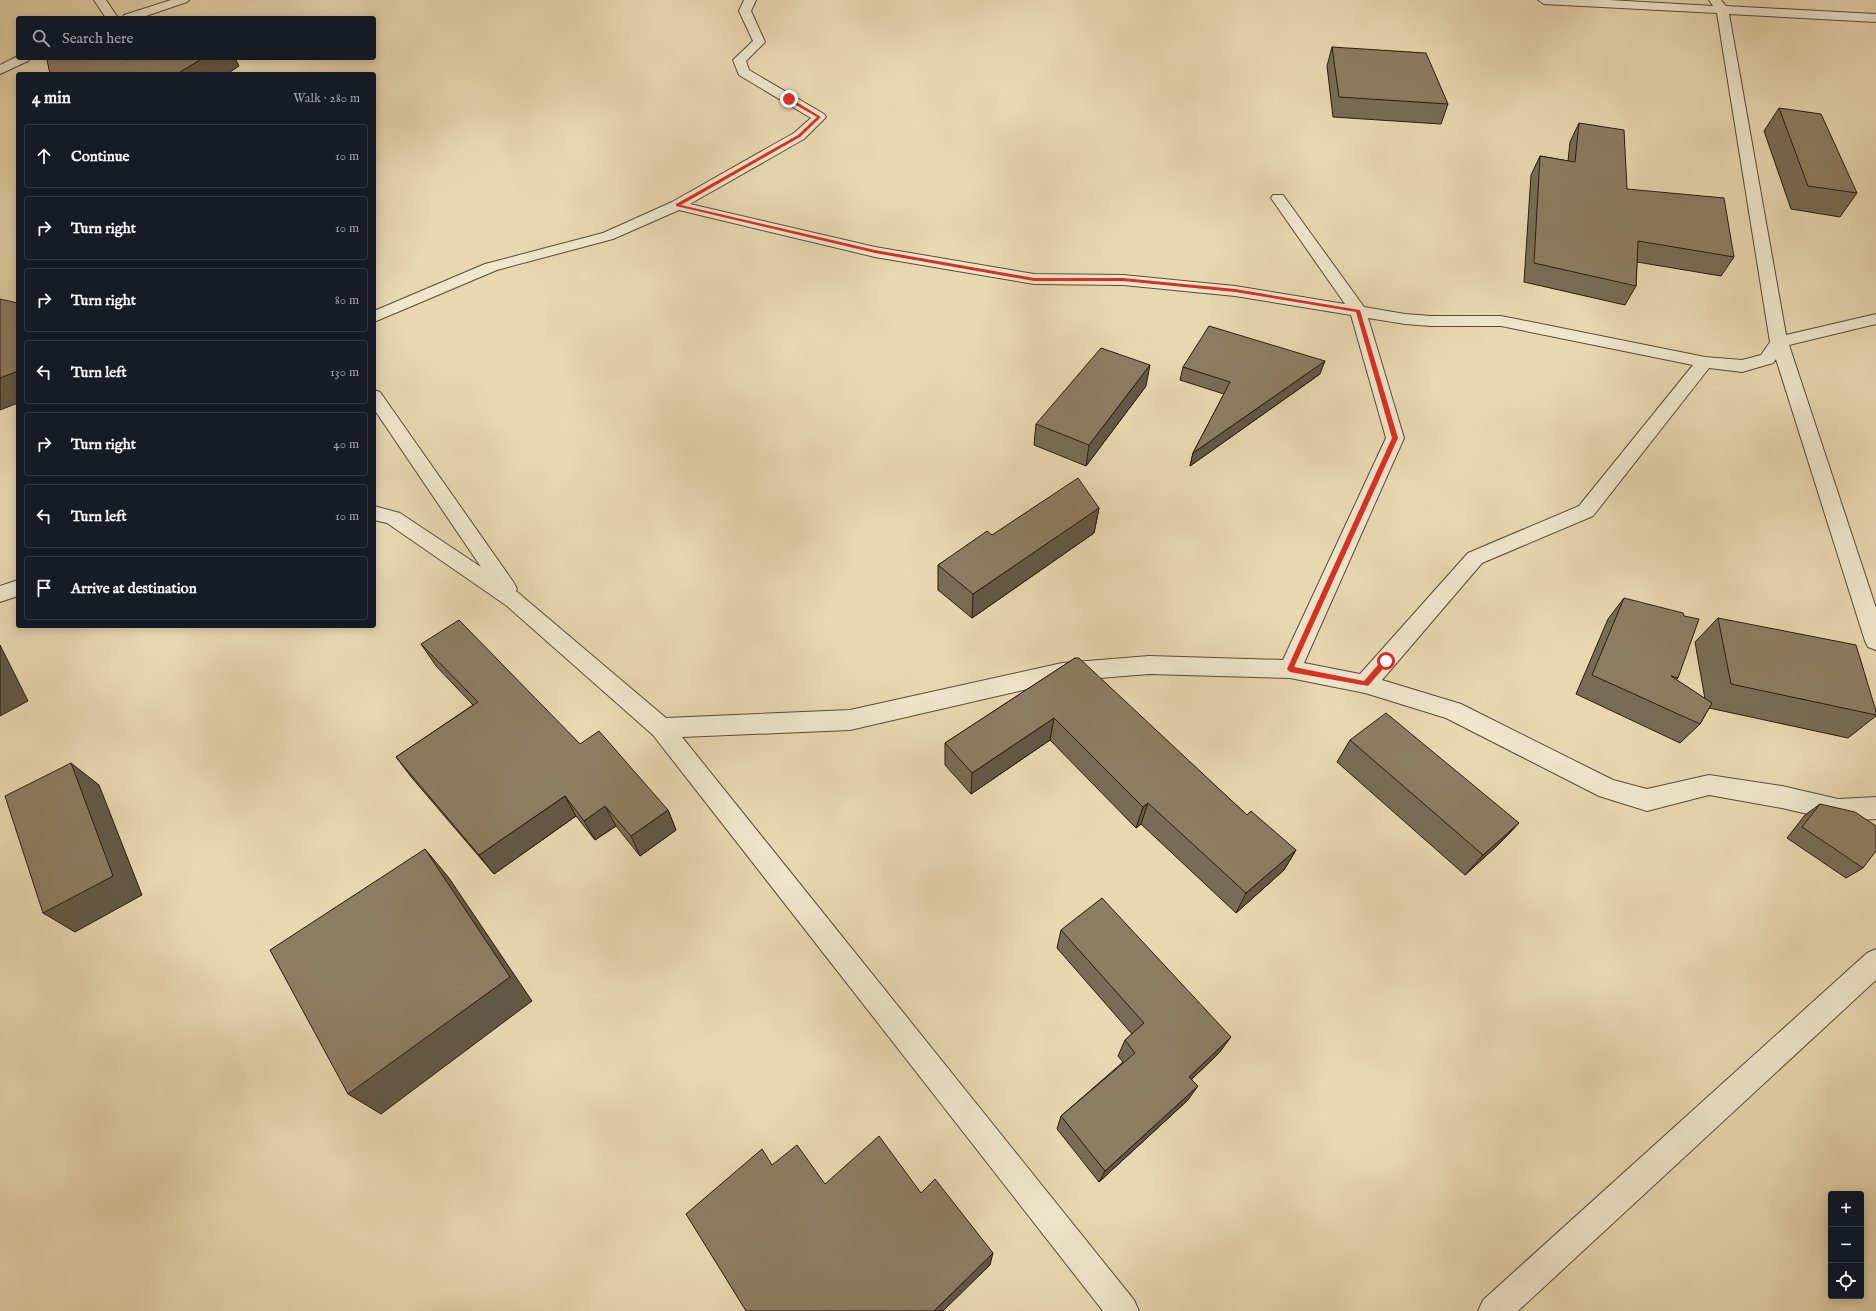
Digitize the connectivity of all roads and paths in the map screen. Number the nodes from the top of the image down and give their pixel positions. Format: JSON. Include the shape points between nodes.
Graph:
{"nodes":[{"id":1,"x":100,"y":0,"type":"edge"},
{"id":2,"x":183,"y":0,"type":"edge"},
{"id":3,"x":750,"y":0,"type":"edge"},
{"id":4,"x":1544,"y":0,"type":"edge"},
{"id":5,"x":1718,"y":4,"type":"edge"},
{"id":6,"x":111,"y":16,"type":"edge"},
{"id":7,"x":134,"y":16,"type":"edge"},
{"id":8,"x":1876,"y":18,"type":"edge"},
{"id":9,"x":20,"y":60,"type":"edge"},
{"id":10,"x":0,"y":70,"type":"edge"},
{"id":11,"x":1278,"y":198,"type":"dead end"},
{"id":12,"x":677,"y":205,"type":"junction"},
{"id":13,"x":1358,"y":311,"type":"junction"},
{"id":14,"x":376,"y":317,"type":"edge"},
{"id":15,"x":1876,"y":319,"type":"edge"},
{"id":16,"x":1779,"y":342,"type":"junction"},
{"id":17,"x":1704,"y":362,"type":"junction"},
{"id":18,"x":376,"y":399,"type":"edge"},
{"id":19,"x":376,"y":514,"type":"edge"},
{"id":20,"x":16,"y":589,"type":"edge"},
{"id":21,"x":0,"y":594,"type":"edge"},
{"id":22,"x":514,"y":600,"type":"junction"},
{"id":23,"x":1876,"y":641,"type":"edge"},
{"id":24,"x":1290,"y":669,"type":"junction"},
{"id":25,"x":1366,"y":684,"type":"junction"},
{"id":26,"x":661,"y":728,"type":"junction"},
{"id":27,"x":1876,"y":808,"type":"edge"},
{"id":28,"x":1876,"y":962,"type":"edge"},
{"id":29,"x":1123,"y":1311,"type":"edge"},
{"id":30,"x":1494,"y":1311,"type":"edge"}],
"edges":[{"from":1,"to":6,"type":"street"},
{"from":2,"to":7,"type":"street"},
{"from":3,"to":12,"type":"street","via":[[745,10],[759,42],[739,60],[744,72],[819,117],[799,136]]},
{"from":4,"to":5,"type":"street"},
{"from":5,"to":8,"type":"street"},
{"from":5,"to":16,"type":"street"},
{"from":9,"to":10,"type":"street"},
{"from":11,"to":13,"type":"street"},
{"from":12,"to":13,"type":"street","via":[[875,252],[1034,279],[1130,280],[1235,291]]},
{"from":12,"to":14,"type":"street","via":[[608,236],[491,267]]},
{"from":13,"to":17,"type":"street","via":[[1431,321],[1501,321]]},
{"from":13,"to":24,"type":"street","via":[[1395,438]]},
{"from":15,"to":16,"type":"street"},
{"from":16,"to":17,"type":"street","via":[[1767,359],[1742,366]]},
{"from":16,"to":23,"type":"street"},
{"from":17,"to":25,"type":"street","via":[[1586,511],[1475,558]]},
{"from":18,"to":22,"type":"street"},
{"from":19,"to":22,"type":"street","via":[[393,518]]},
{"from":20,"to":21,"type":"street"},
{"from":22,"to":26,"type":"street"},
{"from":24,"to":25,"type":"street"},
{"from":24,"to":26,"type":"street","via":[[1149,665],[1062,672],[850,720]]},
{"from":25,"to":27,"type":"street","via":[[1453,711],[1608,789],[1647,800],[1709,785],[1782,797],[1838,810]]},
{"from":26,"to":29,"type":"street"},
{"from":28,"to":30,"type":"street"}]}
